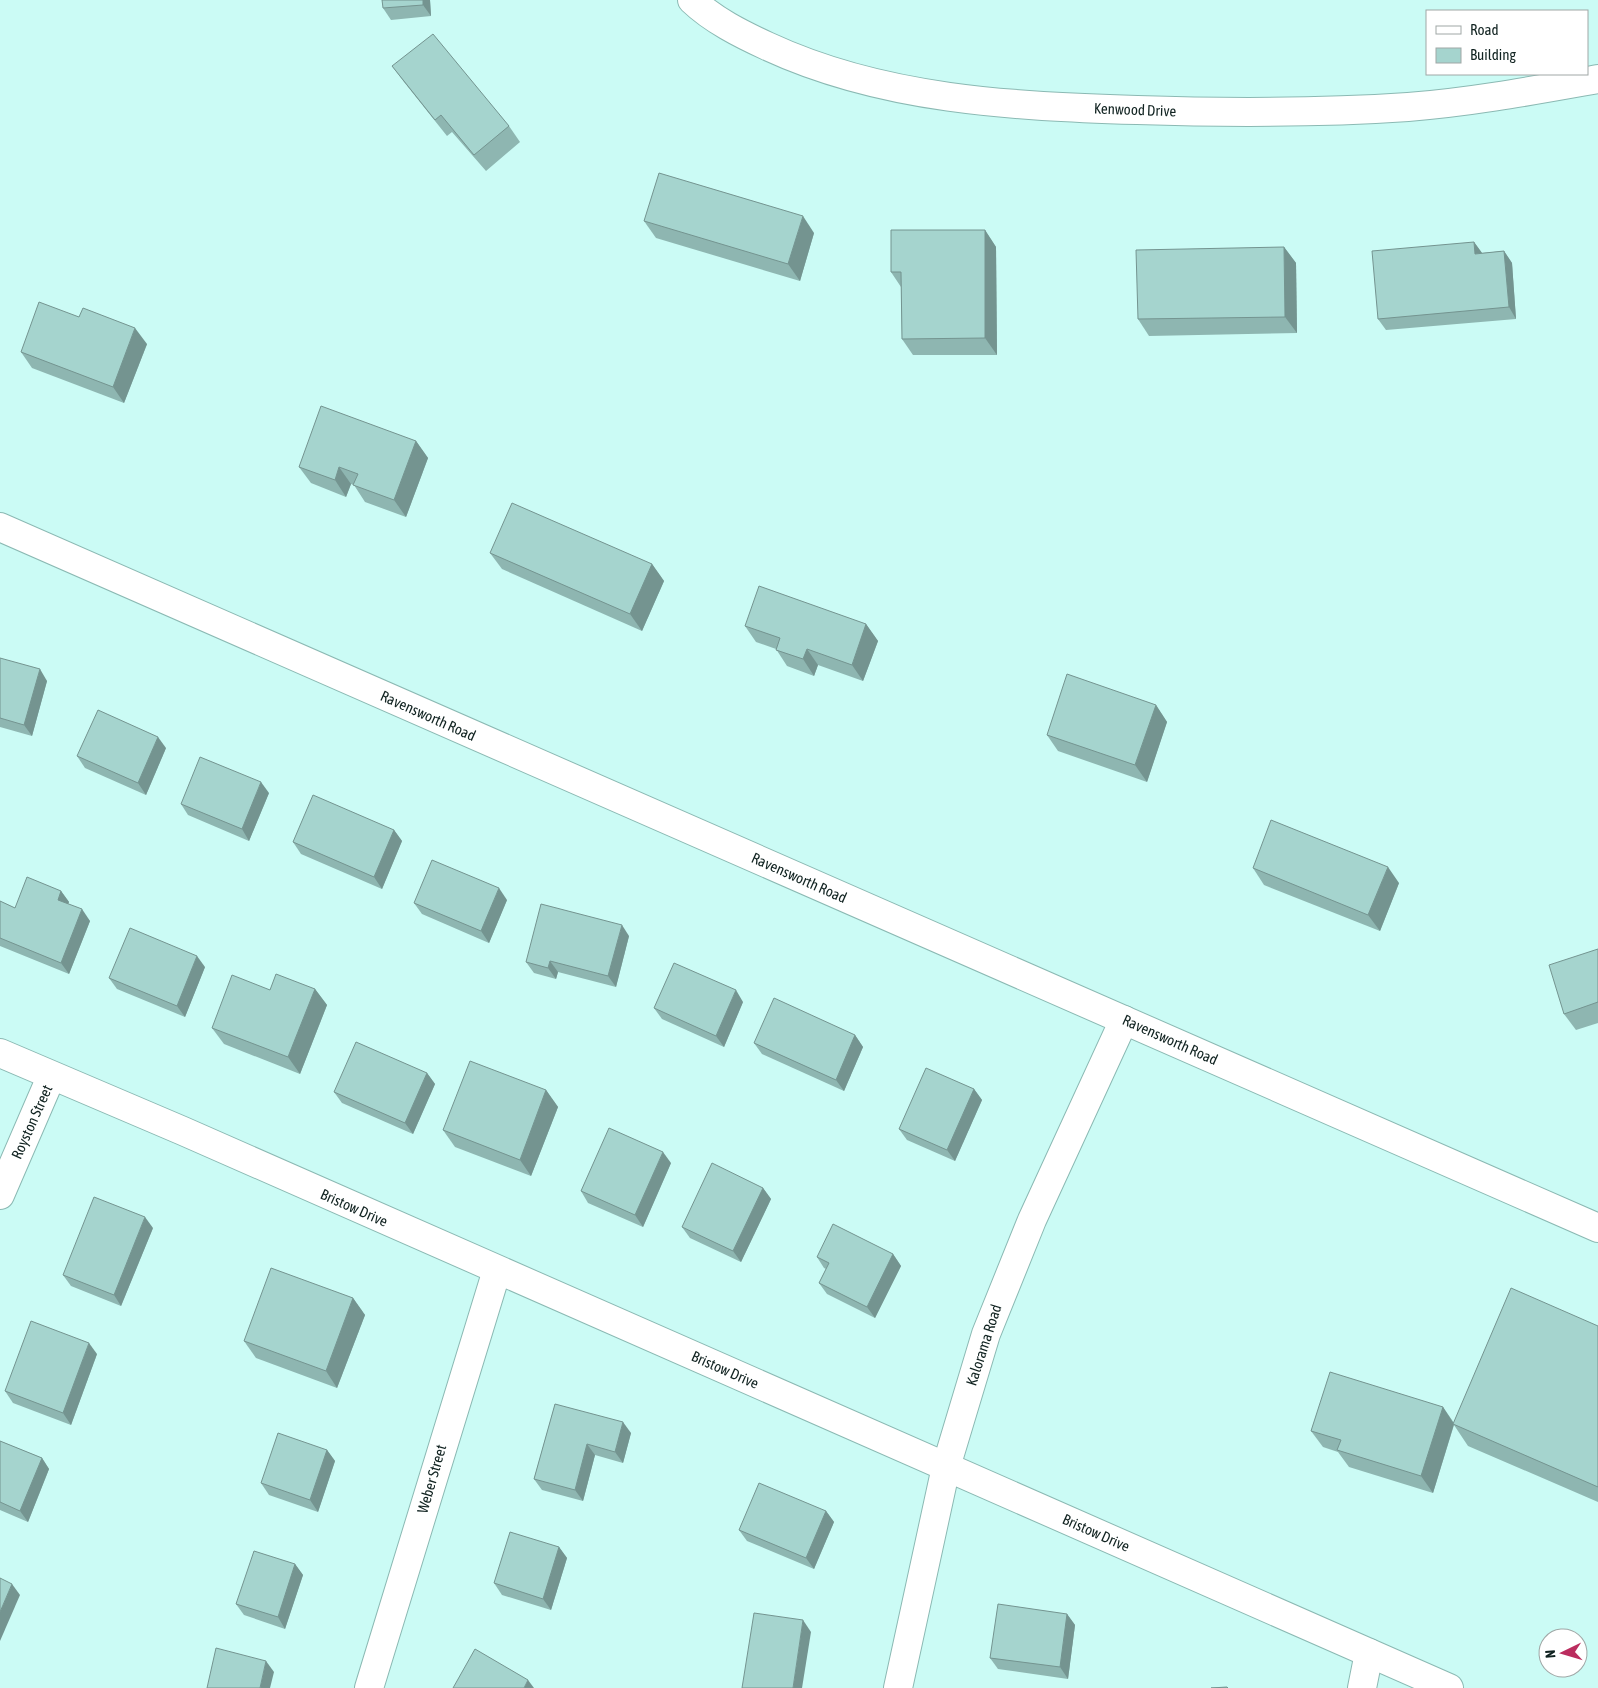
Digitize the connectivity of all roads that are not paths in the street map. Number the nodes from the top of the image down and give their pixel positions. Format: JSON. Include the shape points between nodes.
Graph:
{"nodes":[{"id":1,"x":692,"y":0,"type":"edge"},
{"id":2,"x":1598,"y":79,"type":"edge"},
{"id":3,"x":0,"y":527,"type":"edge"},
{"id":4,"x":1124,"y":1020,"type":"junction"},
{"id":5,"x":0,"y":1053,"type":"edge"},
{"id":6,"x":51,"y":1077,"type":"junction"},
{"id":7,"x":0,"y":1194,"type":"edge"},
{"id":8,"x":1598,"y":1228,"type":"edge"},
{"id":9,"x":497,"y":1270,"type":"junction"},
{"id":10,"x":946,"y":1467,"type":"junction"},
{"id":11,"x":1369,"y":1653,"type":"junction"},
{"id":12,"x":369,"y":1688,"type":"edge"},
{"id":13,"x":898,"y":1688,"type":"edge"},
{"id":14,"x":1362,"y":1688,"type":"edge"},
{"id":15,"x":1449,"y":1688,"type":"edge"}],
"edges":[{"from":1,"to":2,"type":"street","name":"Kenwood Drive","via":[[742,34],[800,61],[859,80],[946,97],[1040,106],[1248,113],[1410,107]]},
{"from":3,"to":4,"type":"street","name":"Ravensworth Road"},
{"from":4,"to":8,"type":"street","name":"Ravensworth Road"},
{"from":4,"to":10,"type":"street","name":"Kalorama Road","via":[[1001,1292]]},
{"from":5,"to":6,"type":"street","name":"Bristow Drive"},
{"from":6,"to":7,"type":"street","name":"Royston Street"},
{"from":6,"to":9,"type":"street","name":"Bristow Drive"},
{"from":9,"to":10,"type":"street","name":"Bristow Drive"},
{"from":9,"to":12,"type":"street","name":"Weber Street"},
{"from":10,"to":11,"type":"street","name":"Bristow Drive"},
{"from":10,"to":13,"type":"street","name":"Kalorama Road"},
{"from":11,"to":14,"type":"street"},
{"from":11,"to":15,"type":"street","name":"Bristow Drive"}]}
